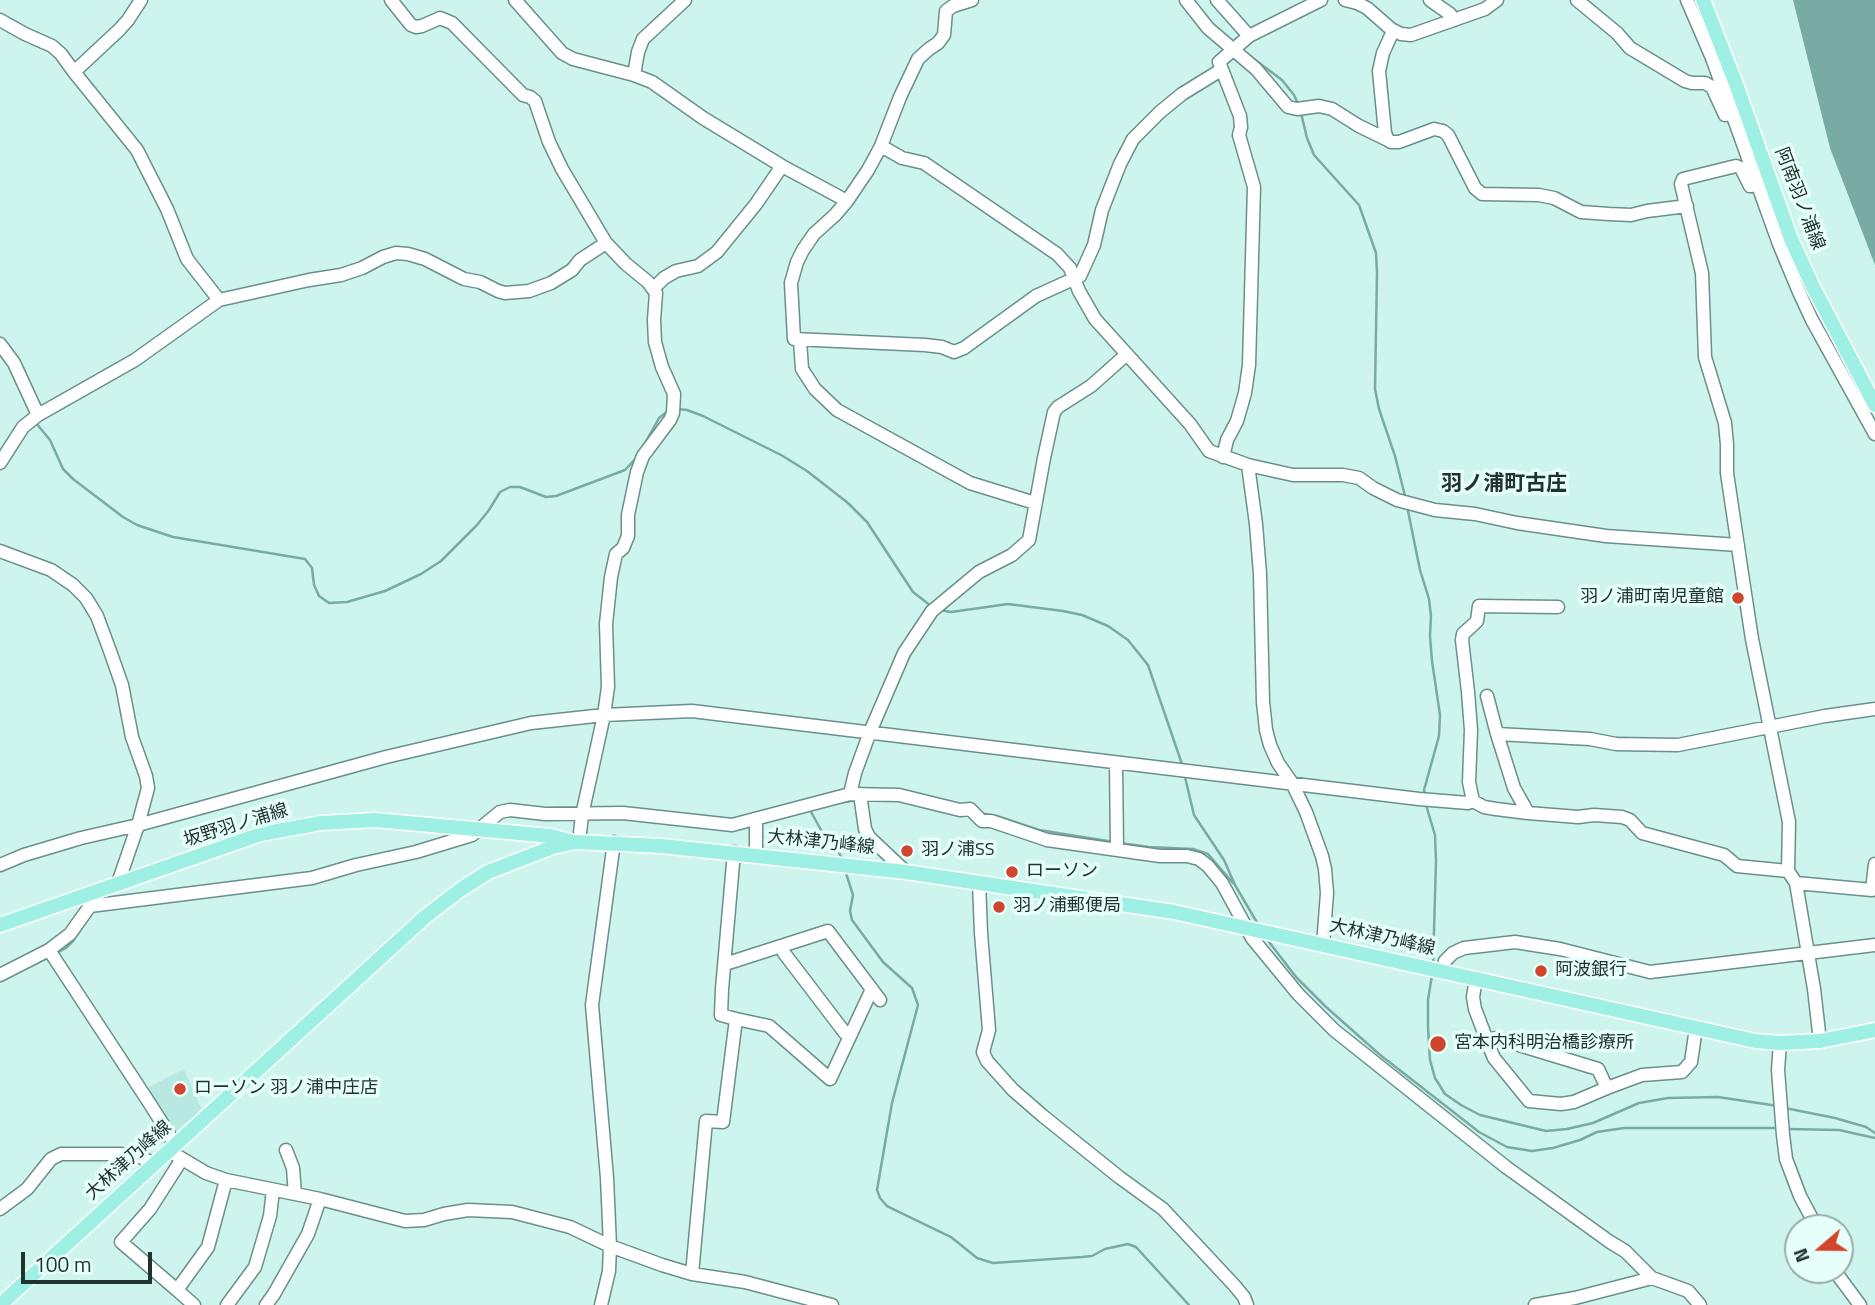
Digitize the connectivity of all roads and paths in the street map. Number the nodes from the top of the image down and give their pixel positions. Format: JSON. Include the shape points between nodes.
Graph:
{"nodes":[{"id":1,"x":141,"y":0,"type":"edge"},
{"id":2,"x":391,"y":0,"type":"edge"},
{"id":3,"x":515,"y":0,"type":"edge"},
{"id":4,"x":685,"y":0,"type":"edge"},
{"id":5,"x":971,"y":0,"type":"edge"},
{"id":6,"x":1186,"y":0,"type":"edge"},
{"id":7,"x":1217,"y":0,"type":"edge"},
{"id":8,"x":1321,"y":0,"type":"edge"},
{"id":9,"x":1345,"y":0,"type":"edge"},
{"id":10,"x":1430,"y":0,"type":"edge"},
{"id":11,"x":1497,"y":0,"type":"edge"},
{"id":12,"x":1577,"y":0,"type":"edge"},
{"id":13,"x":1687,"y":0,"type":"edge"},
{"id":14,"x":1703,"y":0,"type":"edge"},
{"id":15,"x":0,"y":20,"type":"edge"},
{"id":16,"x":1454,"y":20,"type":"junction"},
{"id":17,"x":1394,"y":31,"type":"junction"},
{"id":18,"x":1249,"y":36,"type":"junction"},
{"id":19,"x":1232,"y":50,"type":"junction"},
{"id":20,"x":1221,"y":70,"type":"junction"},
{"id":21,"x":74,"y":72,"type":"junction"},
{"id":22,"x":634,"y":75,"type":"junction"},
{"id":23,"x":1736,"y":122,"type":"junction"},
{"id":24,"x":1388,"y":139,"type":"junction"},
{"id":25,"x":881,"y":146,"type":"junction"},
{"id":26,"x":782,"y":166,"type":"junction"},
{"id":27,"x":1758,"y":185,"type":"junction"},
{"id":28,"x":847,"y":201,"type":"junction"},
{"id":29,"x":1687,"y":206,"type":"junction"},
{"id":30,"x":606,"y":243,"type":"junction"},
{"id":31,"x":1074,"y":278,"type":"junction"},
{"id":32,"x":654,"y":288,"type":"junction"},
{"id":33,"x":219,"y":300,"type":"junction"},
{"id":34,"x":800,"y":341,"type":"junction"},
{"id":35,"x":0,"y":344,"type":"edge"},
{"id":36,"x":1126,"y":354,"type":"junction"},
{"id":37,"x":1875,"y":405,"type":"edge"},
{"id":38,"x":34,"y":417,"type":"junction"},
{"id":39,"x":1875,"y":434,"type":"edge"},
{"id":40,"x":1223,"y":457,"type":"junction"},
{"id":41,"x":0,"y":463,"type":"edge"},
{"id":42,"x":1248,"y":465,"type":"junction"},
{"id":43,"x":1035,"y":503,"type":"junction"},
{"id":44,"x":1738,"y":545,"type":"junction"},
{"id":45,"x":0,"y":551,"type":"edge"},
{"id":46,"x":1558,"y":607,"type":"dead end"},
{"id":47,"x":1487,"y":696,"type":"dead end"},
{"id":48,"x":1875,"y":709,"type":"edge"},
{"id":49,"x":604,"y":715,"type":"junction"},
{"id":50,"x":1769,"y":727,"type":"junction"},
{"id":51,"x":870,"y":733,"type":"junction"},
{"id":52,"x":1497,"y":734,"type":"junction"},
{"id":53,"x":1116,"y":763,"type":"junction"},
{"id":54,"x":1292,"y":783,"type":"junction"},
{"id":55,"x":855,"y":794,"type":"junction"},
{"id":56,"x":1473,"y":801,"type":"junction"},
{"id":57,"x":1528,"y":813,"type":"junction"},
{"id":58,"x":582,"y":817,"type":"junction"},
{"id":59,"x":757,"y":819,"type":"junction"},
{"id":60,"x":138,"y":825,"type":"junction"},
{"id":61,"x":481,"y":829,"type":"junction"},
{"id":62,"x":577,"y":842,"type":"junction"},
{"id":63,"x":614,"y":842,"type":"junction"},
{"id":64,"x":1117,"y":844,"type":"junction"},
{"id":65,"x":734,"y":852,"type":"junction"},
{"id":66,"x":756,"y":855,"type":"junction"},
{"id":67,"x":0,"y":865,"type":"edge"},
{"id":68,"x":1875,"y":868,"type":"edge"},
{"id":69,"x":1788,"y":871,"type":"junction"},
{"id":70,"x":906,"y":872,"type":"junction"},
{"id":71,"x":979,"y":882,"type":"junction"},
{"id":72,"x":118,"y":883,"type":"junction"},
{"id":73,"x":1796,"y":883,"type":"junction"},
{"id":74,"x":90,"y":900,"type":"junction"},
{"id":75,"x":0,"y":925,"type":"edge"},
{"id":76,"x":1252,"y":929,"type":"junction"},
{"id":77,"x":1323,"y":945,"type":"junction"},
{"id":78,"x":1875,"y":945,"type":"edge"},
{"id":79,"x":782,"y":947,"type":"junction"},
{"id":80,"x":49,"y":950,"type":"junction"},
{"id":81,"x":1807,"y":954,"type":"junction"},
{"id":82,"x":725,"y":964,"type":"junction"},
{"id":83,"x":1436,"y":970,"type":"junction"},
{"id":84,"x":0,"y":975,"type":"edge"},
{"id":85,"x":1476,"y":979,"type":"junction"},
{"id":86,"x":736,"y":1019,"type":"junction"},
{"id":87,"x":1696,"y":1028,"type":"junction"},
{"id":88,"x":1875,"y":1030,"type":"edge"},
{"id":89,"x":850,"y":1036,"type":"junction"},
{"id":90,"x":1486,"y":1040,"type":"junction"},
{"id":91,"x":1820,"y":1041,"type":"junction"},
{"id":92,"x":1780,"y":1043,"type":"junction"},
{"id":93,"x":1607,"y":1088,"type":"junction"},
{"id":94,"x":286,"y":1150,"type":"dead end"},
{"id":95,"x":175,"y":1152,"type":"junction"},
{"id":96,"x":155,"y":1164,"type":"junction"},
{"id":97,"x":226,"y":1180,"type":"junction"},
{"id":98,"x":273,"y":1190,"type":"junction"},
{"id":99,"x":295,"y":1194,"type":"junction"},
{"id":100,"x":320,"y":1199,"type":"junction"},
{"id":101,"x":0,"y":1209,"type":"edge"},
{"id":102,"x":1809,"y":1214,"type":"edge"},
{"id":103,"x":610,"y":1245,"type":"junction"},
{"id":104,"x":692,"y":1274,"type":"junction"},
{"id":105,"x":1652,"y":1278,"type":"junction"},
{"id":106,"x":1844,"y":1284,"type":"edge"},
{"id":107,"x":177,"y":1290,"type":"junction"},
{"id":108,"x":0,"y":1305,"type":"edge"},
{"id":109,"x":194,"y":1305,"type":"edge"},
{"id":110,"x":227,"y":1305,"type":"edge"},
{"id":111,"x":265,"y":1305,"type":"edge"},
{"id":112,"x":601,"y":1305,"type":"edge"},
{"id":113,"x":832,"y":1305,"type":"edge"},
{"id":114,"x":1247,"y":1305,"type":"edge"},
{"id":115,"x":1535,"y":1305,"type":"edge"},
{"id":116,"x":1700,"y":1305,"type":"edge"},
{"id":117,"x":1860,"y":1305,"type":"edge"}],
"edges":[{"from":1,"to":21,"type":"street","via":[[119,30]]},
{"from":2,"to":30,"type":"street","via":[[416,27],[440,18],[452,23],[523,95],[535,101],[562,169]]},
{"from":3,"to":22,"type":"street","via":[[573,59]]},
{"from":4,"to":22,"type":"street","via":[[643,39]]},
{"from":5,"to":25,"type":"street","via":[[946,11],[944,34],[918,59]]},
{"from":6,"to":19,"type":"street"},
{"from":7,"to":18,"type":"street"},
{"from":8,"to":18,"type":"street"},
{"from":9,"to":17,"type":"street","via":[[1367,8]]},
{"from":10,"to":16,"type":"street"},
{"from":11,"to":16,"type":"street"},
{"from":12,"to":23,"type":"street","via":[[1630,48],[1685,81],[1712,87],[1729,121]]},
{"from":13,"to":23,"type":"street"},
{"from":14,"to":37,"type":"main road","name":"阿南羽ノ浦線","via":[[1791,239]]},
{"from":15,"to":21,"type":"street","via":[[52,46]]},
{"from":16,"to":17,"type":"street","via":[[1411,35]]},
{"from":17,"to":24,"type":"street","via":[[1379,71]]},
{"from":18,"to":19,"type":"street"},
{"from":19,"to":20,"type":"street","via":[[1219,62]]},
{"from":19,"to":24,"type":"street","via":[[1256,69],[1288,107],[1332,109]]},
{"from":20,"to":31,"type":"street","via":[[1182,94],[1133,139],[1102,210],[1084,270]]},
{"from":20,"to":40,"type":"street","via":[[1240,116],[1239,135],[1254,187],[1249,365],[1245,393]]},
{"from":21,"to":33,"type":"street","via":[[137,150],[187,259]]},
{"from":22,"to":26,"type":"street"},
{"from":23,"to":27,"type":"street"},
{"from":24,"to":29,"type":"street","via":[[1399,142],[1434,129],[1443,131],[1482,194],[1539,195],[1581,212],[1609,214]]},
{"from":25,"to":28,"type":"street"},
{"from":25,"to":31,"type":"street","via":[[944,176],[1057,254]]},
{"from":26,"to":28,"type":"street"},
{"from":26,"to":32,"type":"street","via":[[717,252],[698,266],[676,271]]},
{"from":27,"to":29,"type":"street","via":[[1750,186],[1736,166],[1684,179],[1681,184]]},
{"from":27,"to":39,"type":"street","via":[[1812,320]]},
{"from":28,"to":34,"type":"street","via":[[814,233],[797,262],[791,283],[794,339]]},
{"from":29,"to":44,"type":"street","via":[[1702,273],[1705,357],[1725,423]]},
{"from":30,"to":32,"type":"street"},
{"from":30,"to":33,"type":"street","via":[[551,283],[528,291],[498,291],[425,259],[396,253],[341,275]]},
{"from":31,"to":34,"type":"street","via":[[1036,296],[954,352],[925,345]]},
{"from":31,"to":36,"type":"street","via":[[1095,319]]},
{"from":32,"to":49,"type":"street","via":[[655,342],[674,394],[673,409],[643,456],[628,515],[628,536],[616,554],[606,624]]},
{"from":33,"to":38,"type":"street","via":[[135,360]]},
{"from":34,"to":43,"type":"street","via":[[802,369],[838,410],[970,483]]},
{"from":35,"to":38,"type":"street","via":[[14,363]]},
{"from":36,"to":40,"type":"street","via":[[1209,451]]},
{"from":36,"to":43,"type":"street","via":[[1054,412]]},
{"from":38,"to":41,"type":"street"},
{"from":40,"to":42,"type":"street"},
{"from":42,"to":44,"type":"street","via":[[1293,475],[1359,478],[1408,504],[1435,510],[1606,536]]},
{"from":42,"to":54,"type":"street","via":[[1260,574],[1265,721],[1270,745]]},
{"from":43,"to":51,"type":"street","via":[[1030,540],[979,572],[936,608],[904,653]]},
{"from":44,"to":50,"type":"street"},
{"from":45,"to":60,"type":"street","via":[[51,570],[74,585],[97,616],[122,685],[132,737],[146,776],[148,788]]},
{"from":46,"to":56,"type":"street","via":[[1479,606],[1477,621],[1463,634]]},
{"from":47,"to":52,"type":"street"},
{"from":48,"to":50,"type":"street"},
{"from":49,"to":51,"type":"street","via":[[692,710]]},
{"from":49,"to":58,"type":"street"},
{"from":49,"to":60,"type":"street","via":[[531,723],[386,757]]},
{"from":50,"to":52,"type":"street","via":[[1678,745]]},
{"from":50,"to":69,"type":"street","via":[[1789,822]]},
{"from":51,"to":53,"type":"street"},
{"from":51,"to":55,"type":"street","via":[[855,773]]},
{"from":52,"to":57,"type":"street","via":[[1514,788]]},
{"from":53,"to":54,"type":"street"},
{"from":53,"to":64,"type":"street"},
{"from":54,"to":56,"type":"street","via":[[1425,800]]},
{"from":54,"to":77,"type":"street","via":[[1325,869]]},
{"from":55,"to":59,"type":"street"},
{"from":55,"to":64,"type":"street","via":[[899,795],[970,809],[982,821],[1047,840]]},
{"from":55,"to":70,"type":"street","via":[[869,837]]},
{"from":56,"to":57,"type":"street","via":[[1496,810]]},
{"from":57,"to":69,"type":"street","via":[[1622,817],[1642,834],[1724,855],[1737,866]]},
{"from":58,"to":59,"type":"street","via":[[623,813],[732,825]]},
{"from":58,"to":61,"type":"street","via":[[510,810]]},
{"from":58,"to":62,"type":"street"},
{"from":59,"to":66,"type":"street"},
{"from":60,"to":67,"type":"street"},
{"from":60,"to":72,"type":"street"},
{"from":61,"to":62,"type":"main road","name":"坂野羽ノ浦線"},
{"from":61,"to":72,"type":"main road","name":"坂野羽ノ浦線","via":[[376,820],[321,823],[261,834]]},
{"from":61,"to":74,"type":"street","via":[[416,852],[312,878]]},
{"from":62,"to":63,"type":"main road","name":"大林津乃峰線"},
{"from":62,"to":95,"type":"main road","name":"大林津乃峰線","via":[[488,872],[426,916]]},
{"from":63,"to":65,"type":"main road","name":"大林津乃峰線"},
{"from":63,"to":103,"type":"street","via":[[592,1005]]},
{"from":64,"to":76,"type":"street","via":[[1160,856],[1199,859],[1222,883]]},
{"from":65,"to":66,"type":"main road","name":"大林津乃峰線"},
{"from":65,"to":82,"type":"street"},
{"from":66,"to":70,"type":"main road","name":"大林津乃峰線"},
{"from":68,"to":73,"type":"street","via":[[1872,890]]},
{"from":69,"to":73,"type":"street"},
{"from":70,"to":71,"type":"main road","name":"大林津乃峰線"},
{"from":71,"to":76,"type":"main road","name":"大林津乃峰線","via":[[1174,912]]},
{"from":71,"to":114,"type":"street","via":[[989,1015],[984,1045],[987,1061],[1033,1107],[1163,1209],[1234,1284]]},
{"from":72,"to":74,"type":"main road","name":"坂野羽ノ浦線"},
{"from":73,"to":81,"type":"street"},
{"from":74,"to":75,"type":"main road","name":"坂野羽ノ浦線"},
{"from":74,"to":80,"type":"street","via":[[70,934]]},
{"from":76,"to":77,"type":"main road","name":"大林津乃峰線"},
{"from":76,"to":105,"type":"street","via":[[1252,938],[1334,1030],[1506,1167],[1625,1251]]},
{"from":77,"to":83,"type":"main road","name":"大林津乃峰線"},
{"from":78,"to":81,"type":"street"},
{"from":79,"to":82,"type":"street"},
{"from":79,"to":89,"type":"street"},
{"from":79,"to":89,"type":"street","via":[[828,932],[876,995]]},
{"from":80,"to":84,"type":"street"},
{"from":80,"to":95,"type":"street","via":[[150,1104]]},
{"from":81,"to":83,"type":"street","via":[[1650,972],[1515,942],[1464,948]]},
{"from":81,"to":91,"type":"street"},
{"from":82,"to":86,"type":"street","via":[[722,1015]]},
{"from":83,"to":85,"type":"main road","name":"大林津乃峰線"},
{"from":85,"to":87,"type":"main road","name":"大林津乃峰線"},
{"from":85,"to":90,"type":"street","via":[[1473,997]]},
{"from":86,"to":89,"type":"street","via":[[769,1026],[830,1079]]},
{"from":86,"to":104,"type":"street","via":[[723,1122],[706,1121]]},
{"from":87,"to":92,"type":"main road","name":"大林津乃峰線"},
{"from":87,"to":93,"type":"street","via":[[1691,1062],[1682,1072],[1642,1076]]},
{"from":88,"to":91,"type":"main road","name":"大林津乃峰線"},
{"from":90,"to":93,"type":"street","via":[[1496,1038],[1598,1069]]},
{"from":90,"to":93,"type":"street","via":[[1494,1058],[1529,1101],[1574,1102]]},
{"from":91,"to":92,"type":"main road","name":"大林津乃峰線"},
{"from":92,"to":102,"type":"street","via":[[1786,1159]]},
{"from":94,"to":99,"type":"street"},
{"from":95,"to":96,"type":"main road","name":"大林津乃峰線"},
{"from":95,"to":97,"type":"street"},
{"from":95,"to":107,"type":"street","via":[[150,1209],[121,1242]]},
{"from":96,"to":101,"type":"street","via":[[120,1154],[61,1154],[51,1158],[27,1189]]},
{"from":96,"to":108,"type":"main road","name":"大林津乃峰線"},
{"from":97,"to":98,"type":"street"},
{"from":97,"to":107,"type":"street","via":[[208,1248]]},
{"from":98,"to":99,"type":"street"},
{"from":98,"to":110,"type":"street","via":[[255,1267]]},
{"from":99,"to":100,"type":"street"},
{"from":100,"to":103,"type":"street","via":[[405,1221],[468,1210],[512,1212],[570,1227]]},
{"from":100,"to":111,"type":"street","via":[[308,1234]]},
{"from":103,"to":104,"type":"street"},
{"from":103,"to":112,"type":"street"},
{"from":104,"to":113,"type":"street","via":[[745,1282]]},
{"from":105,"to":115,"type":"street"},
{"from":105,"to":116,"type":"street","via":[[1688,1291]]},
{"from":106,"to":117,"type":"street"},
{"from":107,"to":109,"type":"street"}]}
